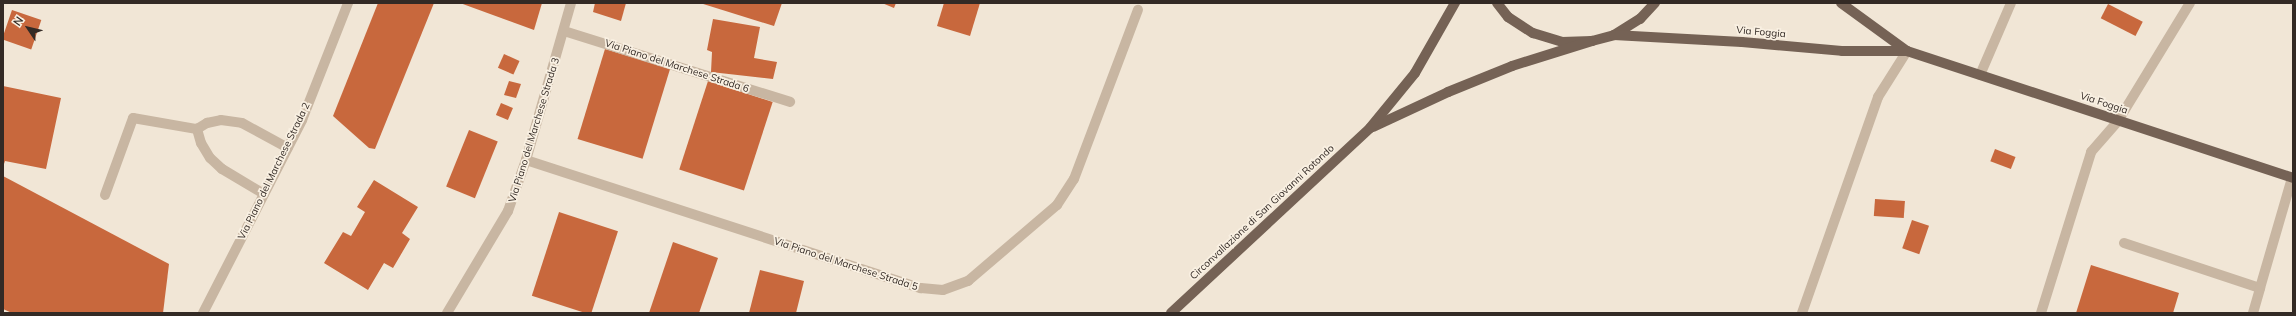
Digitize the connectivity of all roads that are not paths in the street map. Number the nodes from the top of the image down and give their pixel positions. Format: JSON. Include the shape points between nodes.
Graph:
{"nodes":[{"id":1,"x":348,"y":3,"type":"edge"},
{"id":2,"x":571,"y":3,"type":"edge"},
{"id":3,"x":1455,"y":3,"type":"edge"},
{"id":4,"x":1497,"y":3,"type":"edge"},
{"id":5,"x":1655,"y":3,"type":"edge"},
{"id":6,"x":1841,"y":3,"type":"edge"},
{"id":7,"x":2011,"y":3,"type":"edge"},
{"id":8,"x":2190,"y":3,"type":"edge"},
{"id":9,"x":1138,"y":10,"type":"dead end"},
{"id":10,"x":564,"y":30,"type":"junction"},
{"id":11,"x":1614,"y":35,"type":"junction"},
{"id":12,"x":1592,"y":41,"type":"junction"},
{"id":13,"x":1907,"y":51,"type":"junction"},
{"id":14,"x":1980,"y":75,"type":"junction"},
{"id":15,"x":790,"y":102,"type":"dead end"},
{"id":16,"x":2118,"y":121,"type":"junction"},
{"id":17,"x":1370,"y":128,"type":"junction"},
{"id":18,"x":196,"y":129,"type":"junction"},
{"id":19,"x":288,"y":148,"type":"junction"},
{"id":20,"x":526,"y":160,"type":"junction"},
{"id":21,"x":2293,"y":178,"type":"edge"},
{"id":22,"x":264,"y":194,"type":"junction"},
{"id":23,"x":105,"y":195,"type":"dead end"},
{"id":24,"x":2124,"y":244,"type":"dead end"},
{"id":25,"x":2260,"y":288,"type":"junction"},
{"id":26,"x":202,"y":313,"type":"edge"},
{"id":27,"x":447,"y":313,"type":"edge"},
{"id":28,"x":1170,"y":313,"type":"edge"},
{"id":29,"x":1802,"y":313,"type":"edge"},
{"id":30,"x":2041,"y":313,"type":"edge"},
{"id":31,"x":2253,"y":313,"type":"edge"}],
"edges":[{"from":1,"to":19,"type":"street","name":"Via Piano del Marchese Strada 2","via":[[302,120]]},
{"from":2,"to":10,"type":"street","name":"Via Piano del Marchese Strada 3"},
{"from":3,"to":17,"type":"main road","name":"Circonvallazione di San Giovanni Rotondo","via":[[1415,73]]},
{"from":4,"to":12,"type":"main road","name":"Via Foggia","via":[[1508,16],[1533,33],[1562,42]]},
{"from":5,"to":11,"type":"main road","name":"Via Foggia","via":[[1640,19]]},
{"from":6,"to":13,"type":"main road","name":"Via Foggia"},
{"from":7,"to":14,"type":"street"},
{"from":8,"to":16,"type":"street"},
{"from":9,"to":20,"type":"street","name":"Via Piano del Marchese Strada 5","via":[[1074,179],[1057,205],[968,281],[943,290],[921,288]]},
{"from":10,"to":15,"type":"street","name":"Via Piano del Marchese Strada 6"},
{"from":10,"to":20,"type":"street","name":"Via Piano del Marchese Strada 3"},
{"from":11,"to":12,"type":"main road","name":"Via Foggia"},
{"from":11,"to":13,"type":"main road","name":"Via Foggia","via":[[1842,50]]},
{"from":12,"to":17,"type":"main road","name":"Circonvallazione di San Giovanni Rotondo","via":[[1512,66]]},
{"from":13,"to":14,"type":"main road","name":"Via Foggia"},
{"from":13,"to":29,"type":"street","via":[[1878,97]]},
{"from":14,"to":16,"type":"main road","name":"Via Foggia"},
{"from":16,"to":21,"type":"main road","name":"Via Foggia"},
{"from":16,"to":30,"type":"street","via":[[2091,152]]},
{"from":17,"to":28,"type":"main road","name":"Circonvallazione di San Giovanni Rotondo"},
{"from":18,"to":19,"type":"street","via":[[221,120],[242,123]]},
{"from":18,"to":22,"type":"street","via":[[210,158],[222,169]]},
{"from":18,"to":23,"type":"street","via":[[133,118]]},
{"from":19,"to":22,"type":"street","name":"Via Piano del Marchese Strada 2"},
{"from":20,"to":27,"type":"street","name":"Via Piano del Marchese Strada 3","via":[[508,211]]},
{"from":21,"to":25,"type":"street"},
{"from":22,"to":26,"type":"street","name":"Via Piano del Marchese Strada 2"},
{"from":24,"to":25,"type":"street"},
{"from":25,"to":31,"type":"street"}]}
